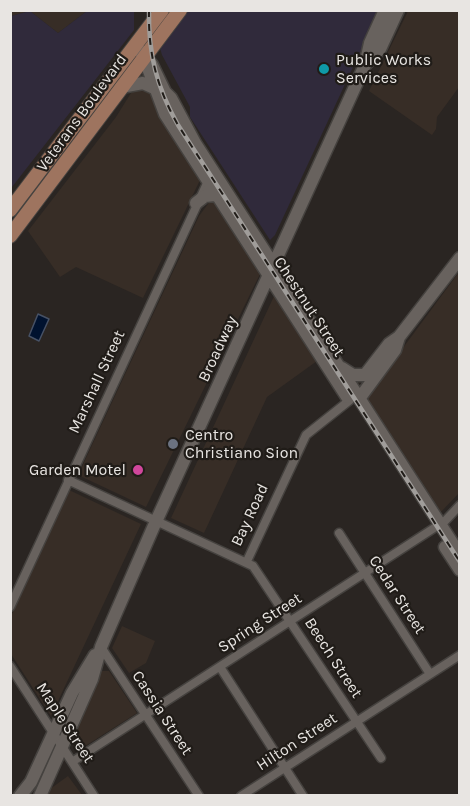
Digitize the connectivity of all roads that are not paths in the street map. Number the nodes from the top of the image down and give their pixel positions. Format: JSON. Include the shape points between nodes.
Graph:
{"nodes":[{"id":1,"x":162,"y":10,"type":"edge"},
{"id":2,"x":180,"y":10,"type":"edge"},
{"id":3,"x":385,"y":10,"type":"edge"},
{"id":4,"x":398,"y":10,"type":"edge"},
{"id":5,"x":134,"y":45,"type":"junction"},
{"id":6,"x":154,"y":45,"type":"junction"},
{"id":7,"x":144,"y":56,"type":"junction"},
{"id":8,"x":365,"y":65,"type":"junction"},
{"id":9,"x":121,"y":87,"type":"junction"},
{"id":10,"x":154,"y":88,"type":"junction"},
{"id":11,"x":171,"y":98,"type":"junction"},
{"id":12,"x":211,"y":176,"type":"junction"},
{"id":13,"x":218,"y":197,"type":"junction"},
{"id":14,"x":196,"y":203,"type":"junction"},
{"id":15,"x":12,"y":204,"type":"edge"},
{"id":16,"x":28,"y":213,"type":"junction"},
{"id":17,"x":10,"y":236,"type":"edge"},
{"id":18,"x":459,"y":258,"type":"edge"},
{"id":19,"x":272,"y":270,"type":"junction"},
{"id":20,"x":399,"y":337,"type":"junction"},
{"id":21,"x":341,"y":368,"type":"junction"},
{"id":22,"x":354,"y":399,"type":"junction"},
{"id":23,"x":68,"y":480,"type":"junction"},
{"id":24,"x":459,"y":505,"type":"edge"},
{"id":25,"x":156,"y":521,"type":"junction"},
{"id":26,"x":436,"y":526,"type":"junction"},
{"id":27,"x":339,"y":533,"type":"dead end"},
{"id":28,"x":459,"y":555,"type":"edge"},
{"id":29,"x":247,"y":561,"type":"junction"},
{"id":30,"x":459,"y":570,"type":"edge"},
{"id":31,"x":366,"y":572,"type":"junction"},
{"id":32,"x":10,"y":608,"type":"edge"},
{"id":33,"x":291,"y":621,"type":"junction"},
{"id":34,"x":101,"y":647,"type":"junction"},
{"id":35,"x":459,"y":655,"type":"edge"},
{"id":36,"x":10,"y":666,"type":"edge"},
{"id":37,"x":220,"y":668,"type":"junction"},
{"id":38,"x":430,"y":674,"type":"junction"},
{"id":39,"x":146,"y":715,"type":"junction"},
{"id":40,"x":356,"y":721,"type":"junction"},
{"id":41,"x":53,"y":732,"type":"junction"},
{"id":42,"x":61,"y":745,"type":"junction"},
{"id":43,"x":381,"y":758,"type":"dead end"},
{"id":44,"x":72,"y":762,"type":"junction"},
{"id":45,"x":285,"y":767,"type":"junction"},
{"id":46,"x":35,"y":772,"type":"junction"},
{"id":47,"x":33,"y":794,"type":"edge"},
{"id":48,"x":20,"y":795,"type":"edge"},
{"id":49,"x":94,"y":795,"type":"edge"},
{"id":50,"x":199,"y":795,"type":"edge"},
{"id":51,"x":241,"y":795,"type":"edge"},
{"id":52,"x":303,"y":795,"type":"edge"}],
"edges":[{"from":1,"to":5,"type":"main road","name":"Veterans Boulevard"},
{"from":2,"to":6,"type":"main road","name":"Veterans Boulevard"},
{"from":3,"to":8,"type":"street","name":"Broadway"},
{"from":4,"to":8,"type":"street","name":"Broadway","via":[[380,49]]},
{"from":5,"to":7,"type":"street","name":"Chestnut Street"},
{"from":5,"to":15,"type":"main road","name":"Veterans Boulevard"},
{"from":6,"to":7,"type":"main road","name":"Veterans Boulevard"},
{"from":6,"to":11,"type":"street","via":[[156,58],[172,89]]},
{"from":7,"to":9,"type":"main road","name":"Veterans Boulevard"},
{"from":7,"to":10,"type":"street","name":"Chestnut Street"},
{"from":7,"to":11,"type":"street","name":"Chestnut Street"},
{"from":8,"to":19,"type":"street","name":"Broadway"},
{"from":9,"to":10,"type":"street","via":[[143,83]]},
{"from":9,"to":16,"type":"main road","name":"Veterans Boulevard"},
{"from":10,"to":12,"type":"street","name":"Chestnut Street","via":[[165,114]]},
{"from":11,"to":12,"type":"street","name":"Chestnut Street"},
{"from":12,"to":13,"type":"street","name":"Chestnut Street"},
{"from":12,"to":14,"type":"street","name":"Marshall Street"},
{"from":12,"to":19,"type":"street","name":"Chestnut Street"},
{"from":13,"to":14,"type":"street","via":[[205,196]]},
{"from":13,"to":19,"type":"street","name":"Chestnut Street"},
{"from":14,"to":23,"type":"street","name":"Marshall Street"},
{"from":15,"to":16,"type":"street"},
{"from":16,"to":17,"type":"main road","name":"Veterans Boulevard"},
{"from":18,"to":20,"type":"street","name":"Bay Road"},
{"from":19,"to":21,"type":"street","name":"Chestnut Street"},
{"from":19,"to":22,"type":"street","name":"Chestnut Street"},
{"from":19,"to":25,"type":"street","name":"Broadway"},
{"from":20,"to":21,"type":"street","name":"Bay Road","via":[[365,375],[353,375]]},
{"from":20,"to":22,"type":"street","name":"Bay Road","via":[[395,350]]},
{"from":21,"to":22,"type":"street","name":"Chestnut Street"},
{"from":22,"to":26,"type":"street","name":"Chestnut Street"},
{"from":22,"to":29,"type":"street","name":"Bay Road","via":[[306,435]]},
{"from":23,"to":25,"type":"street","name":"Beech Street"},
{"from":23,"to":32,"type":"street","name":"Marshall Street"},
{"from":24,"to":26,"type":"street","name":"Spring Street"},
{"from":25,"to":29,"type":"street","name":"Beech Street"},
{"from":25,"to":34,"type":"street","name":"Broadway"},
{"from":26,"to":28,"type":"street","name":"Chestnut Street"},
{"from":26,"to":30,"type":"street","name":"Chestnut Street"},
{"from":26,"to":31,"type":"street","name":"Spring Street"},
{"from":27,"to":31,"type":"street","name":"Cedar Street"},
{"from":29,"to":33,"type":"street","name":"Beech Street","via":[[259,571]]},
{"from":31,"to":33,"type":"street","name":"Spring Street"},
{"from":31,"to":38,"type":"street","name":"Cedar Street"},
{"from":33,"to":37,"type":"street","name":"Spring Street"},
{"from":33,"to":40,"type":"street","name":"Beech Street"},
{"from":34,"to":39,"type":"street","name":"Cassia Street"},
{"from":34,"to":41,"type":"street","name":"Broadway","via":[[83,672]]},
{"from":34,"to":42,"type":"street","name":"Broadway","via":[[92,679]]},
{"from":35,"to":38,"type":"street","name":"Hilton Street"},
{"from":36,"to":41,"type":"street","name":"Maple Street"},
{"from":37,"to":39,"type":"street","name":"Spring Street"},
{"from":37,"to":45,"type":"street"},
{"from":38,"to":40,"type":"street","name":"Hilton Street"},
{"from":39,"to":44,"type":"street","name":"Spring Street"},
{"from":39,"to":50,"type":"street","name":"Cassia Street"},
{"from":40,"to":43,"type":"street","name":"Beech Street"},
{"from":40,"to":45,"type":"street","name":"Hilton Street"},
{"from":41,"to":42,"type":"street","name":"Maple Street"},
{"from":41,"to":46,"type":"street","name":"Broadway"},
{"from":42,"to":44,"type":"street","name":"Maple Street"},
{"from":42,"to":47,"type":"street","name":"Broadway","via":[[50,771]]},
{"from":44,"to":49,"type":"street","name":"Maple Street"},
{"from":45,"to":51,"type":"street","name":"Hilton Street"},
{"from":45,"to":52,"type":"street"},
{"from":46,"to":47,"type":"street","name":"Broadway"},
{"from":46,"to":48,"type":"street"}]}
